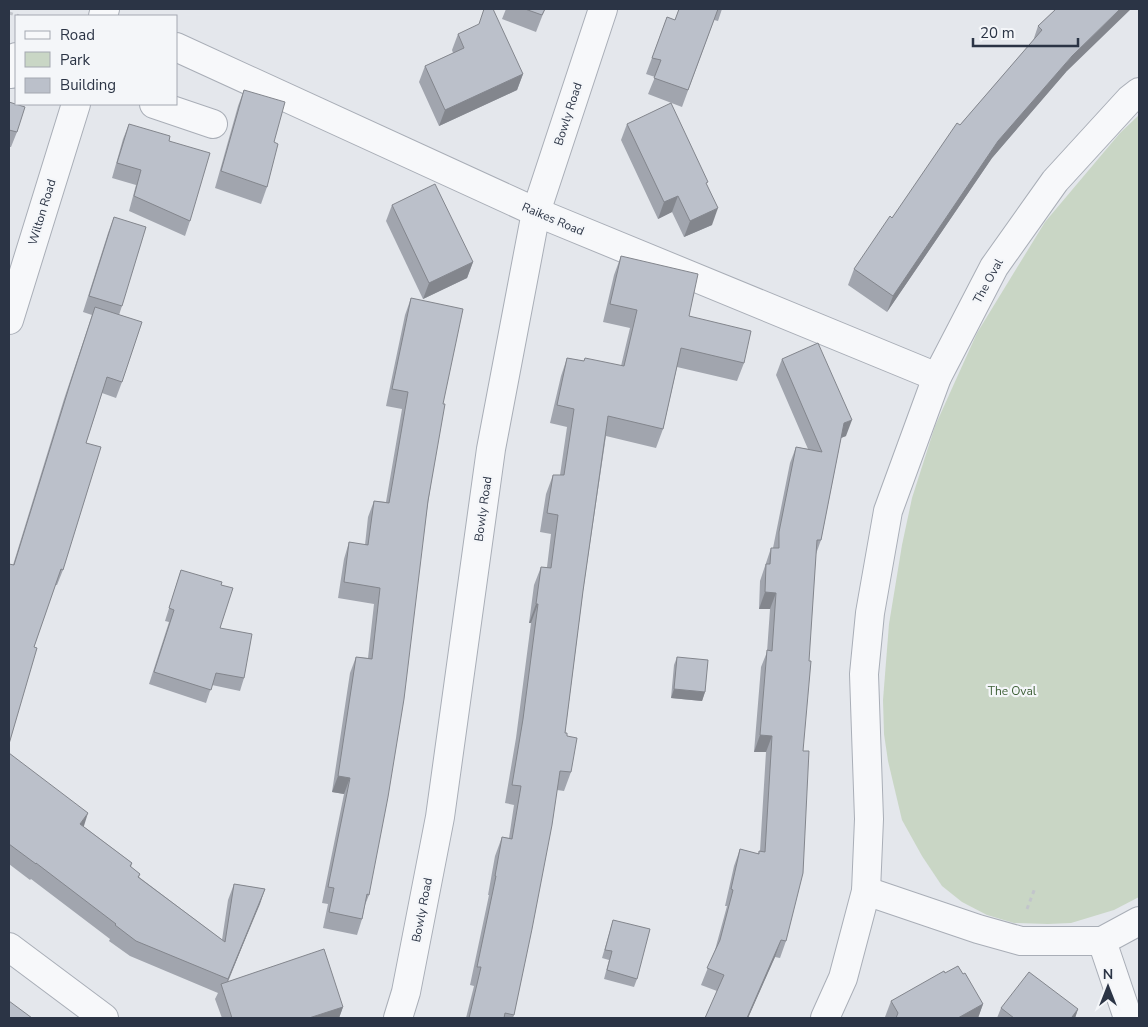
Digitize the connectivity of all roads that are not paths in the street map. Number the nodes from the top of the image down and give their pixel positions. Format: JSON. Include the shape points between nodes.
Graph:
{"nodes":[{"id":1,"x":603,"y":9,"type":"edge"},
{"id":2,"x":178,"y":48,"type":"edge"},
{"id":3,"x":1139,"y":92,"type":"edge"},
{"id":4,"x":76,"y":105,"type":"edge"},
{"id":5,"x":157,"y":105,"type":"edge"},
{"id":6,"x":212,"y":124,"type":"dead end"},
{"id":7,"x":536,"y":212,"type":"junction"},
{"id":8,"x":9,"y":320,"type":"edge"},
{"id":9,"x":937,"y":377,"type":"junction"},
{"id":10,"x":866,"y":891,"type":"junction"},
{"id":11,"x":1139,"y":921,"type":"edge"},
{"id":12,"x":1102,"y":940,"type":"junction"},
{"id":13,"x":9,"y":947,"type":"edge"},
{"id":14,"x":104,"y":1018,"type":"edge"},
{"id":15,"x":398,"y":1018,"type":"edge"},
{"id":16,"x":825,"y":1018,"type":"edge"},
{"id":17,"x":1128,"y":1018,"type":"edge"}],
"edges":[{"from":1,"to":7,"type":"street","name":"Bowly Road"},
{"from":2,"to":7,"type":"street","name":"Raikes Road"},
{"from":3,"to":9,"type":"street","name":"The Oval","via":[[1056,181],[994,267]]},
{"from":4,"to":8,"type":"street","name":"Wilton Road"},
{"from":5,"to":6,"type":"street"},
{"from":7,"to":9,"type":"street","name":"Raikes Road"},
{"from":7,"to":15,"type":"street","name":"Bowly Road","via":[[491,449],[440,817],[406,992]]},
{"from":9,"to":10,"type":"street","name":"The Oval","via":[[888,511],[870,613],[864,674],[869,819]]},
{"from":10,"to":12,"type":"street","via":[[1021,940]]},
{"from":10,"to":16,"type":"street","name":"The Oval","via":[[843,978]]},
{"from":11,"to":12,"type":"street"},
{"from":12,"to":17,"type":"street"},
{"from":13,"to":14,"type":"street"}]}
